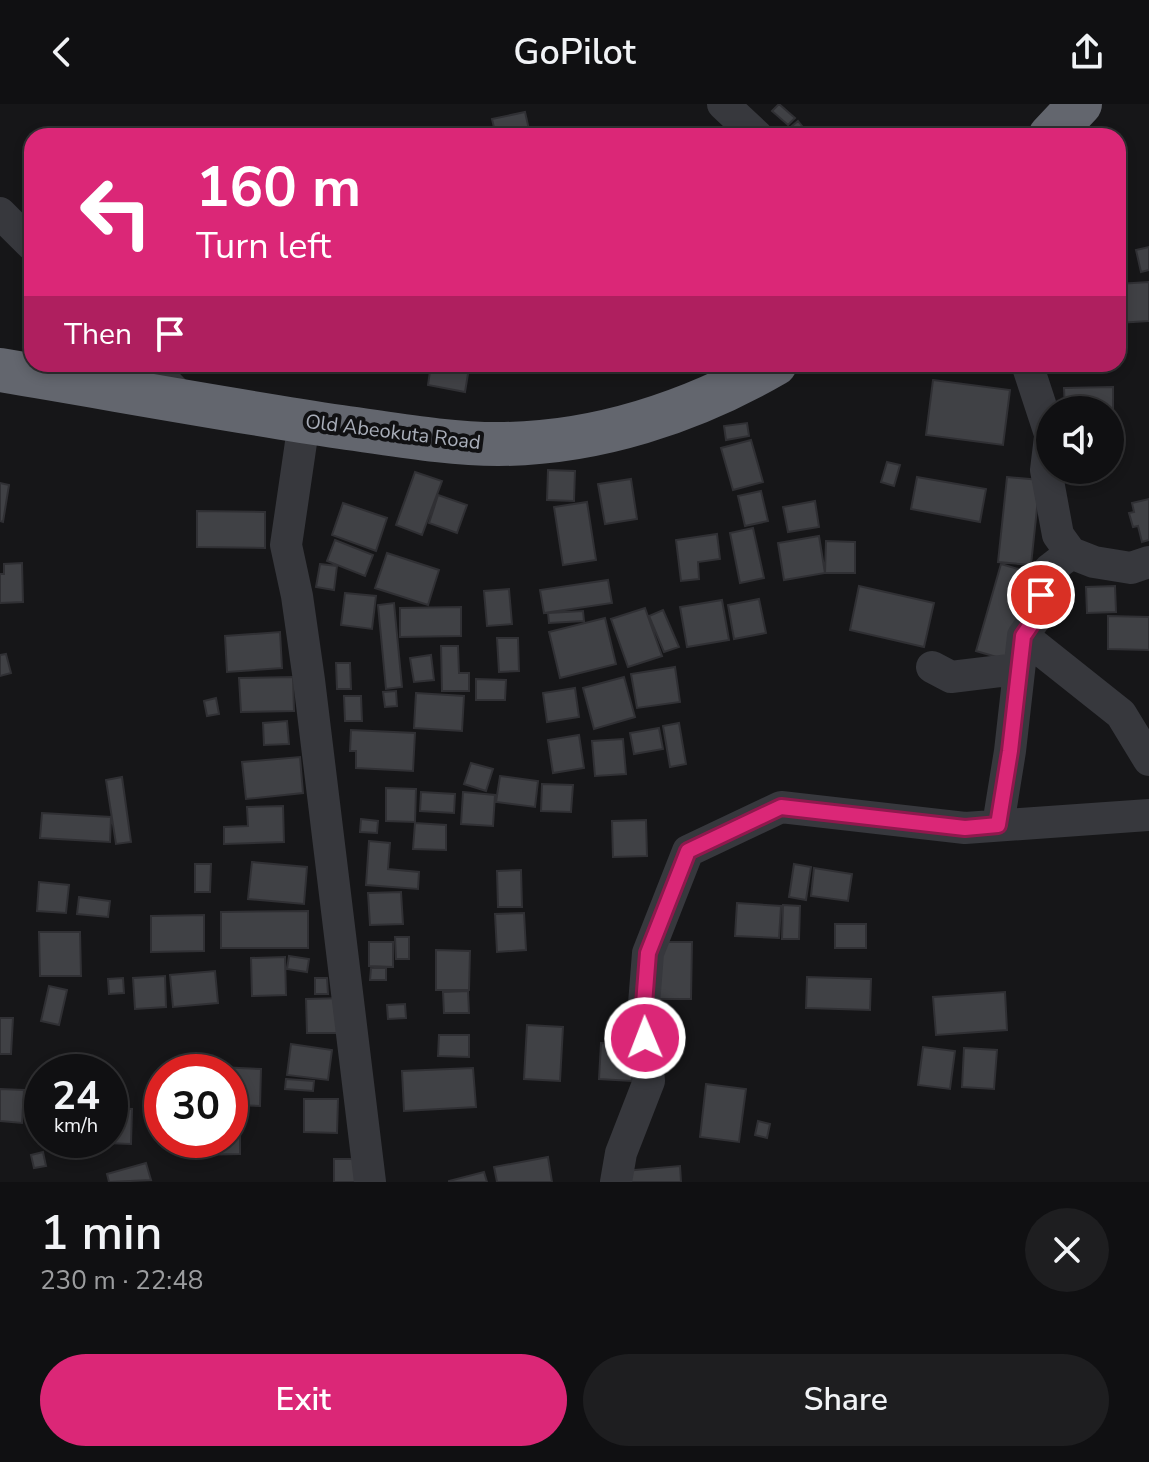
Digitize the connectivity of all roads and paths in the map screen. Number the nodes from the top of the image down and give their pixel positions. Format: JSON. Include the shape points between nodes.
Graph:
{"nodes":[{"id":1,"x":723,"y":104,"type":"edge"},
{"id":2,"x":1080,"y":104,"type":"edge"},
{"id":3,"x":748,"y":128,"type":"edge"},
{"id":4,"x":1058,"y":128,"type":"edge"},
{"id":5,"x":0,"y":213,"type":"edge"},
{"id":6,"x":24,"y":237,"type":"edge"},
{"id":7,"x":0,"y":370,"type":"edge"},
{"id":8,"x":156,"y":372,"type":"edge"},
{"id":9,"x":759,"y":372,"type":"edge"},
{"id":10,"x":1030,"y":372,"type":"edge"},
{"id":11,"x":1037,"y":396,"type":"edge"},
{"id":12,"x":184,"y":401,"type":"junction"},
{"id":13,"x":304,"y":422,"type":"junction"},
{"id":14,"x":1049,"y":484,"type":"edge"},
{"id":15,"x":1071,"y":553,"type":"junction"},
{"id":16,"x":1149,"y":562,"type":"edge"},
{"id":17,"x":1023,"y":636,"type":"junction"},
{"id":18,"x":932,"y":667,"type":"dead end"},
{"id":19,"x":1018,"y":669,"type":"junction"},
{"id":20,"x":1149,"y":760,"type":"edge"},
{"id":21,"x":1149,"y":815,"type":"edge"},
{"id":22,"x":998,"y":825,"type":"junction"},
{"id":23,"x":370,"y":1182,"type":"edge"},
{"id":24,"x":616,"y":1182,"type":"edge"}],
"edges":[{"from":1,"to":3,"type":"street"},
{"from":2,"to":4,"type":"highway"},
{"from":5,"to":6,"type":"street"},
{"from":7,"to":12,"type":"highway","name":"Old Abeokuta Road"},
{"from":8,"to":12,"type":"street"},
{"from":9,"to":13,"type":"highway","name":"Old Abeokuta Road","via":[[647,422],[582,436],[498,444]]},
{"from":10,"to":11,"type":"street"},
{"from":12,"to":13,"type":"highway","name":"Old Abeokuta Road"},
{"from":13,"to":23,"type":"street","via":[[286,545],[307,666]]},
{"from":14,"to":15,"type":"street","via":[[1058,535]]},
{"from":15,"to":16,"type":"street","via":[[1131,568]]},
{"from":15,"to":17,"type":"street","via":[[1049,570],[1034,620]]},
{"from":17,"to":19,"type":"street"},
{"from":17,"to":20,"type":"street","via":[[1121,714]]},
{"from":18,"to":19,"type":"street","via":[[951,677]]},
{"from":19,"to":22,"type":"street"},
{"from":21,"to":22,"type":"street"},
{"from":22,"to":24,"type":"street","via":[[965,828],[781,807],[688,851],[648,953],[643,1017],[649,1081],[621,1153]]}]}
